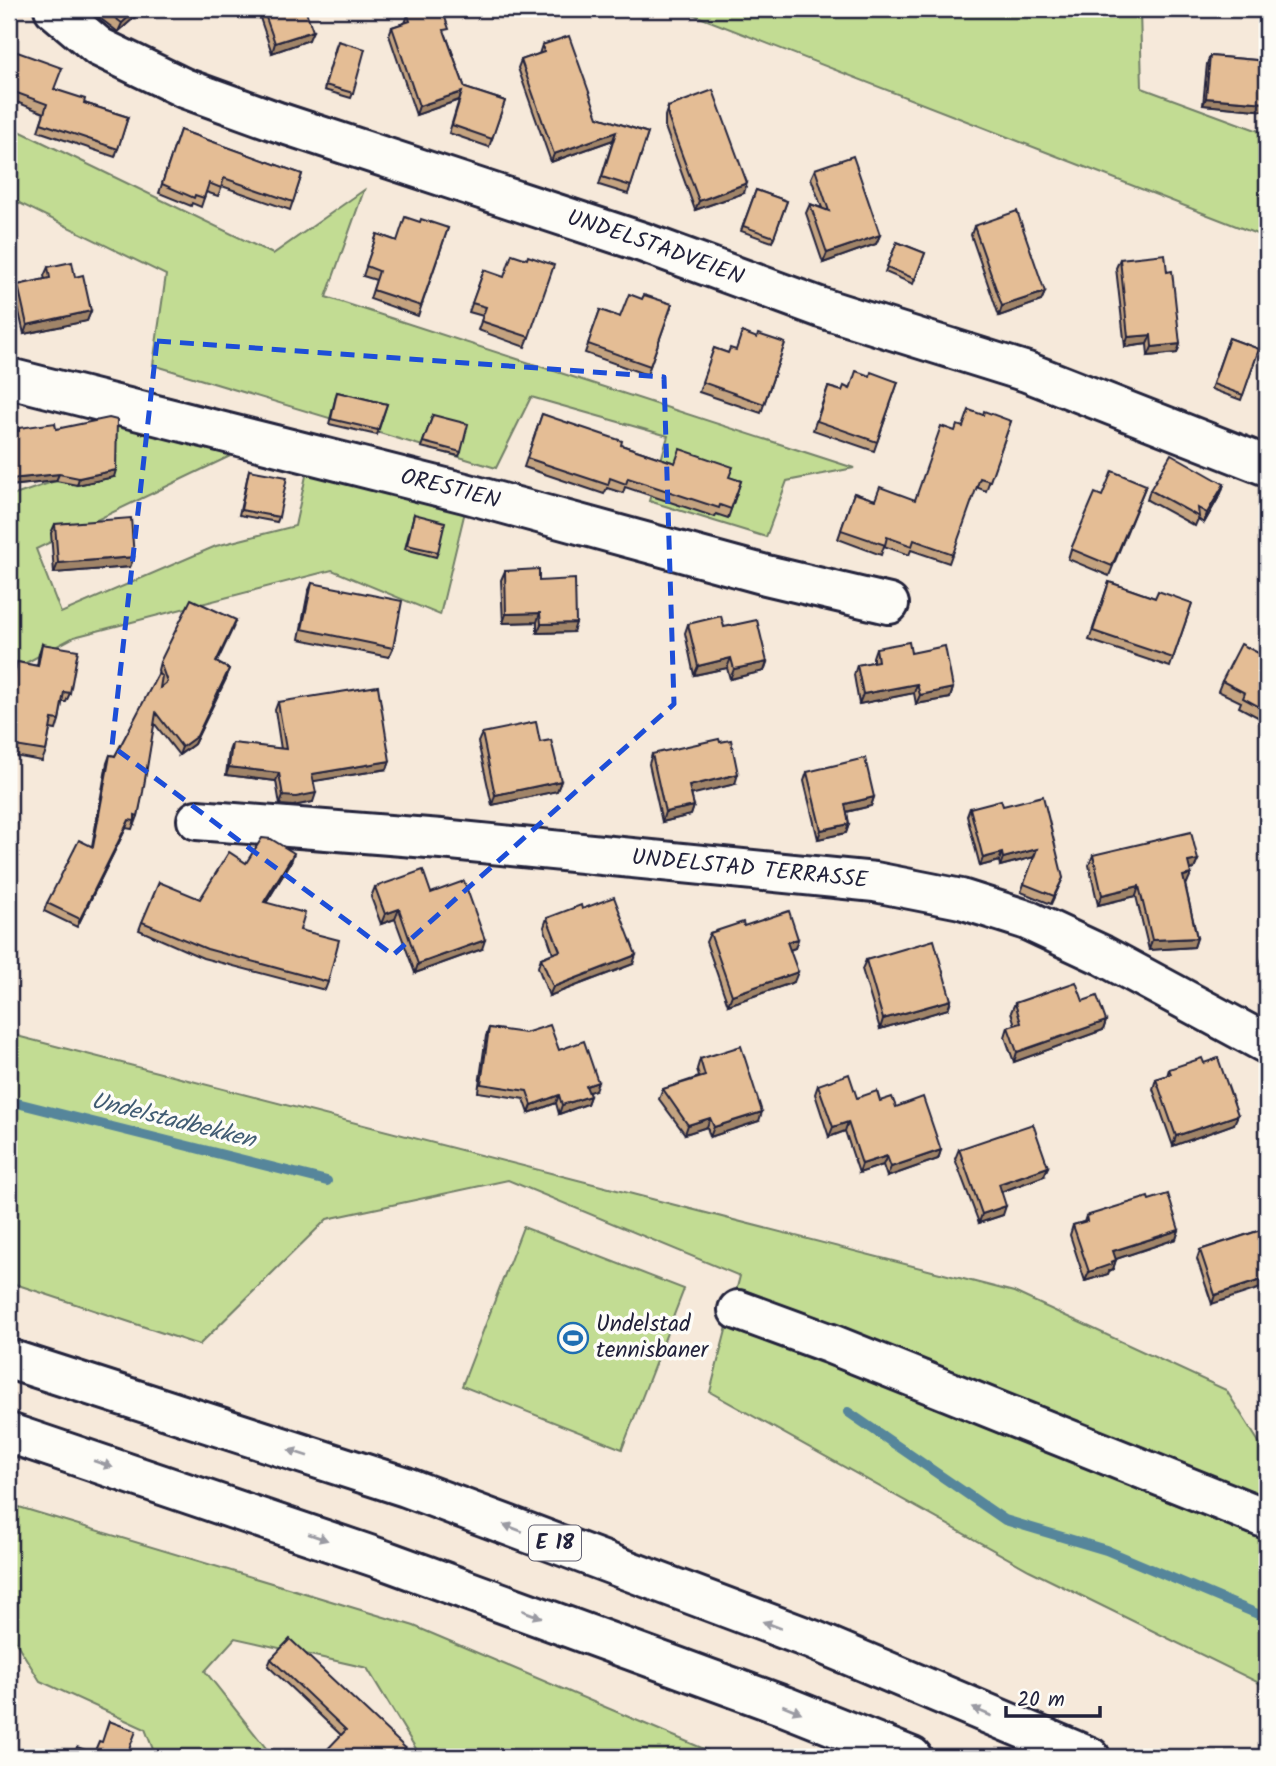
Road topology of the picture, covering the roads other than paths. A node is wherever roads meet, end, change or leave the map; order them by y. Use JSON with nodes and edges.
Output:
{"nodes":[{"id":1,"x":54,"y":9,"type":"edge"},
{"id":2,"x":9,"y":377,"type":"edge"},
{"id":3,"x":1267,"y":466,"type":"edge"},
{"id":4,"x":890,"y":604,"type":"dead end"},
{"id":5,"x":197,"y":820,"type":"dead end"},
{"id":6,"x":1267,"y":1044,"type":"edge"},
{"id":7,"x":738,"y":1310,"type":"dead end"},
{"id":8,"x":9,"y":1359,"type":"edge"},
{"id":9,"x":9,"y":1433,"type":"edge"},
{"id":10,"x":1267,"y":1519,"type":"edge"},
{"id":11,"x":912,"y":1757,"type":"edge"},
{"id":12,"x":1090,"y":1757,"type":"edge"}],
"edges":[{"from":1,"to":3,"type":"main road","name":"UNDELSTADVEIEN"},
{"from":2,"to":4,"type":"main road","name":"ORESTIEN"},
{"from":5,"to":6,"type":"main road","name":"UNDELSTAD TERRASSE"},
{"from":7,"to":10,"type":"main road"},
{"from":12,"to":8,"type":"main road","number":"E 18","one_way":true},
{"from":9,"to":11,"type":"main road","one_way":true}]}
